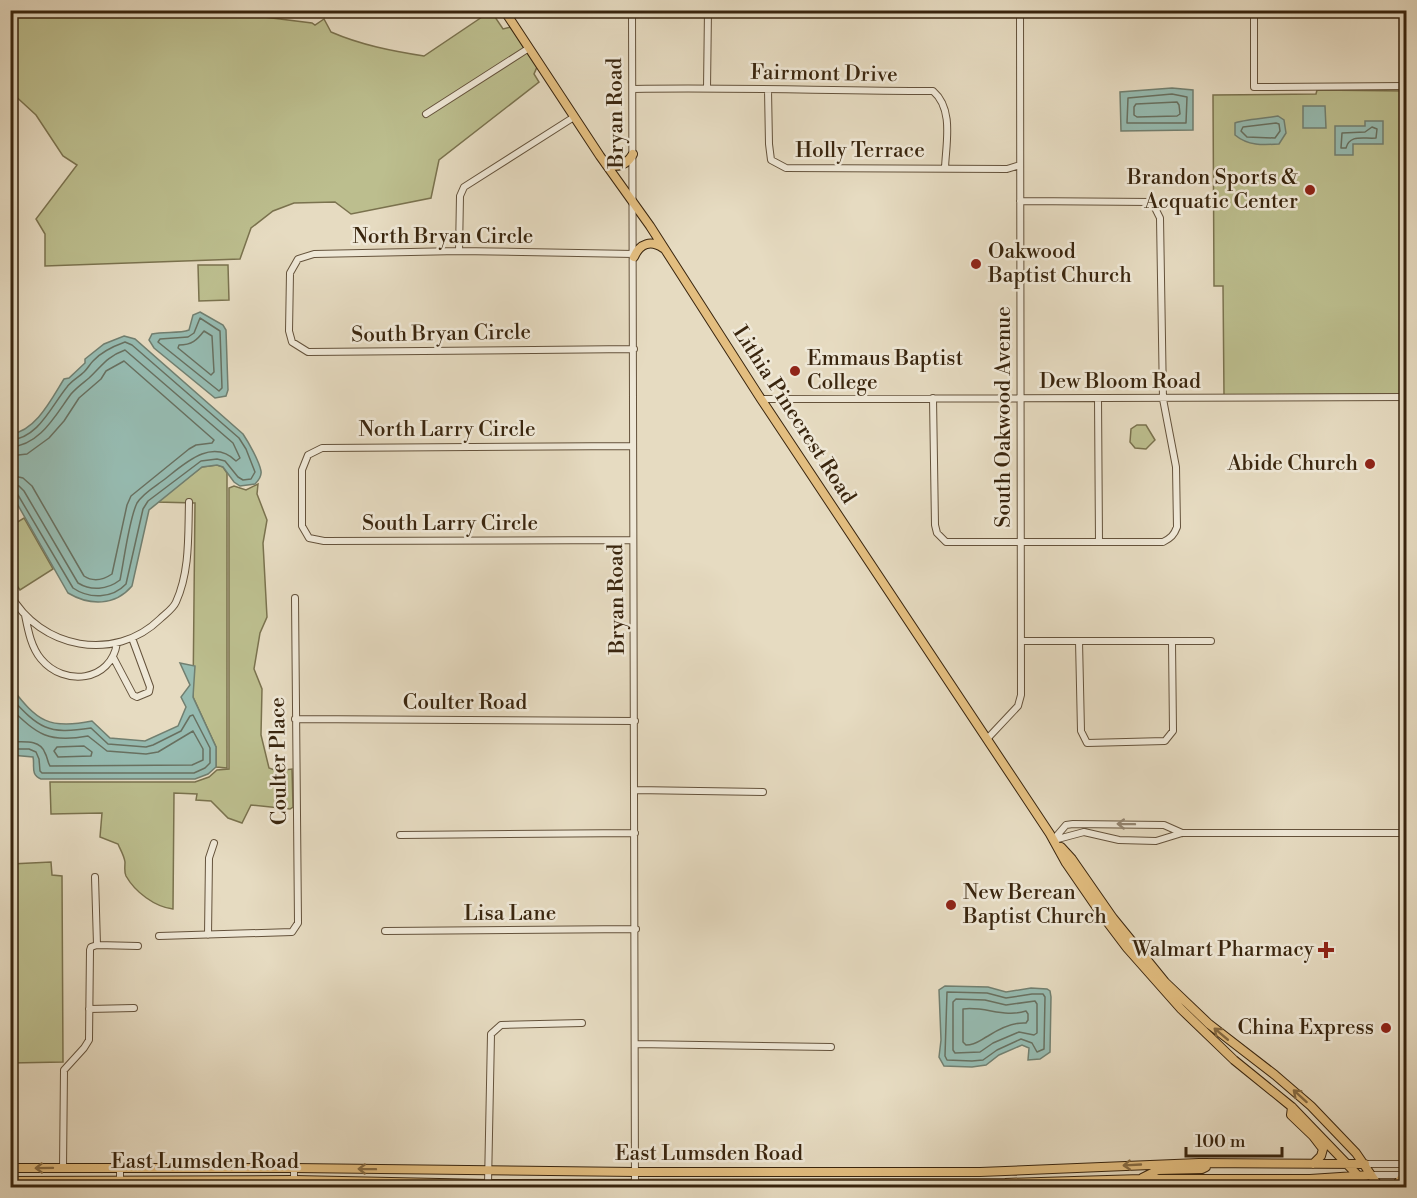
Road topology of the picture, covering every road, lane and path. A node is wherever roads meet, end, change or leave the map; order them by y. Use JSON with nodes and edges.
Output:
{"nodes":[{"id":1,"x":504,"y":10,"type":"edge"},
{"id":2,"x":632,"y":10,"type":"edge"},
{"id":3,"x":823,"y":10,"type":"edge"},
{"id":4,"x":1020,"y":10,"type":"edge"},
{"id":5,"x":1254,"y":10,"type":"edge"},
{"id":6,"x":708,"y":11,"type":"edge"},
{"id":7,"x":529,"y":48,"type":"junction"},
{"id":8,"x":1407,"y":86,"type":"edge"},
{"id":9,"x":707,"y":88,"type":"junction"},
{"id":10,"x":633,"y":89,"type":"junction"},
{"id":11,"x":768,"y":90,"type":"junction"},
{"id":12,"x":426,"y":114,"type":"dead end"},
{"id":13,"x":574,"y":117,"type":"junction"},
{"id":14,"x":633,"y":154,"type":"junction"},
{"id":15,"x":606,"y":164,"type":"junction"},
{"id":16,"x":1020,"y":165,"type":"junction"},
{"id":17,"x":945,"y":168,"type":"junction"},
{"id":18,"x":1020,"y":201,"type":"junction"},
{"id":19,"x":634,"y":203,"type":"junction"},
{"id":20,"x":459,"y":251,"type":"junction"},
{"id":21,"x":666,"y":251,"type":"junction"},
{"id":22,"x":634,"y":255,"type":"junction"},
{"id":23,"x":290,"y":302,"type":"joint"},
{"id":24,"x":634,"y":349,"type":"junction"},
{"id":25,"x":933,"y":398,"type":"junction"},
{"id":26,"x":1021,"y":398,"type":"junction"},
{"id":27,"x":1098,"y":398,"type":"junction"},
{"id":28,"x":1407,"y":398,"type":"edge"},
{"id":29,"x":761,"y":399,"type":"junction"},
{"id":30,"x":1163,"y":399,"type":"junction"},
{"id":31,"x":633,"y":446,"type":"junction"},
{"id":32,"x":302,"y":498,"type":"joint"},
{"id":33,"x":189,"y":502,"type":"dead end"},
{"id":34,"x":633,"y":540,"type":"junction"},
{"id":35,"x":1022,"y":542,"type":"junction"},
{"id":36,"x":1099,"y":542,"type":"junction"},
{"id":37,"x":10,"y":594,"type":"edge"},
{"id":38,"x":295,"y":598,"type":"dead end"},
{"id":39,"x":25,"y":614,"type":"junction"},
{"id":40,"x":132,"y":638,"type":"junction"},
{"id":41,"x":1022,"y":641,"type":"junction"},
{"id":42,"x":1079,"y":641,"type":"junction"},
{"id":43,"x":1211,"y":641,"type":"dead end"},
{"id":44,"x":1172,"y":642,"type":"junction"},
{"id":45,"x":117,"y":643,"type":"junction"},
{"id":46,"x":113,"y":657,"type":"junction"},
{"id":47,"x":295,"y":719,"type":"junction"},
{"id":48,"x":635,"y":721,"type":"junction"},
{"id":49,"x":987,"y":739,"type":"junction"},
{"id":50,"x":635,"y":790,"type":"junction"},
{"id":51,"x":764,"y":792,"type":"dead end"},
{"id":52,"x":635,"y":832,"type":"junction"},
{"id":53,"x":1182,"y":832,"type":"junction"},
{"id":54,"x":1407,"y":833,"type":"edge"},
{"id":55,"x":400,"y":835,"type":"dead end"},
{"id":56,"x":1054,"y":840,"type":"junction"},
{"id":57,"x":214,"y":843,"type":"dead end"},
{"id":58,"x":95,"y":877,"type":"dead end"},
{"id":59,"x":1099,"y":911,"type":"junction"},
{"id":60,"x":1113,"y":918,"type":"junction"},
{"id":61,"x":636,"y":930,"type":"junction"},
{"id":62,"x":385,"y":931,"type":"dead end"},
{"id":63,"x":208,"y":935,"type":"junction"},
{"id":64,"x":159,"y":936,"type":"dead end"},
{"id":65,"x":97,"y":945,"type":"junction"},
{"id":66,"x":138,"y":946,"type":"dead end"},
{"id":67,"x":134,"y":1008,"type":"dead end"},
{"id":68,"x":89,"y":1009,"type":"junction"},
{"id":69,"x":582,"y":1023,"type":"dead end"},
{"id":70,"x":636,"y":1044,"type":"junction"},
{"id":71,"x":831,"y":1047,"type":"dead end"},
{"id":72,"x":1292,"y":1107,"type":"junction"},
{"id":73,"x":1206,"y":1163,"type":"junction"},
{"id":74,"x":1312,"y":1164,"type":"junction"},
{"id":75,"x":1365,"y":1164,"type":"junction"},
{"id":76,"x":1407,"y":1164,"type":"edge"},
{"id":77,"x":1348,"y":1165,"type":"junction"},
{"id":78,"x":10,"y":1168,"type":"edge"},
{"id":79,"x":63,"y":1168,"type":"junction"},
{"id":80,"x":120,"y":1168,"type":"junction"},
{"id":81,"x":294,"y":1168,"type":"junction"},
{"id":82,"x":1052,"y":1170,"type":"junction"},
{"id":83,"x":488,"y":1172,"type":"junction"},
{"id":84,"x":635,"y":1172,"type":"junction"},
{"id":85,"x":914,"y":1172,"type":"junction"},
{"id":86,"x":1371,"y":1175,"type":"junction"},
{"id":87,"x":1405,"y":1175,"type":"edge"},
{"id":88,"x":1360,"y":1177,"type":"junction"},
{"id":89,"x":1340,"y":1178,"type":"junction"},
{"id":90,"x":1141,"y":1179,"type":"junction"},
{"id":91,"x":10,"y":1180,"type":"edge"},
{"id":92,"x":120,"y":1184,"type":"edge"},
{"id":93,"x":294,"y":1184,"type":"edge"},
{"id":94,"x":488,"y":1184,"type":"junction"},
{"id":95,"x":1052,"y":1184,"type":"edge"},
{"id":96,"x":914,"y":1185,"type":"edge"},
{"id":97,"x":635,"y":1186,"type":"edge"},
{"id":98,"x":1368,"y":1188,"type":"edge"},
{"id":99,"x":1380,"y":1188,"type":"edge"},
{"id":100,"x":1395,"y":1188,"type":"edge"}],
"edges":[{"from":1,"to":7,"type":"main road","name":"Lithia Pinecrest Road"},
{"from":2,"to":10,"type":"street","name":"Bryan Road"},
{"from":3,"to":6,"type":"street"},
{"from":4,"to":16,"type":"street","name":"South Oakwood Avenue"},
{"from":5,"to":8,"type":"street"},
{"from":6,"to":9,"type":"street"},
{"from":7,"to":12,"type":"street"},
{"from":7,"to":13,"type":"main road","name":"Lithia Pinecrest Road"},
{"from":9,"to":10,"type":"street","name":"Fairmont Drive"},
{"from":9,"to":11,"type":"street","name":"Fairmont Drive"},
{"from":10,"to":14,"type":"street","name":"Bryan Road"},
{"from":11,"to":17,"type":"street","name":"Holly Terrace"},
{"from":11,"to":17,"type":"street","name":"Fairmont Drive"},
{"from":13,"to":15,"type":"main road","name":"Lithia Pinecrest Road"},
{"from":13,"to":20,"type":"street"},
{"from":14,"to":15,"type":"main road"},
{"from":14,"to":19,"type":"street","name":"Bryan Road"},
{"from":15,"to":19,"type":"main road","name":"Lithia Pinecrest Road"},
{"from":16,"to":17,"type":"street","name":"Holly Terrace"},
{"from":16,"to":18,"type":"street","name":"South Oakwood Avenue"},
{"from":18,"to":26,"type":"street","name":"South Oakwood Avenue"},
{"from":18,"to":30,"type":"street"},
{"from":19,"to":21,"type":"main road","name":"Lithia Pinecrest Road"},
{"from":19,"to":22,"type":"street","name":"Bryan Road"},
{"from":20,"to":22,"type":"street","name":"North Bryan Circle"},
{"from":20,"to":23,"type":"street","name":"North Bryan Circle"},
{"from":21,"to":22,"type":"main road"},
{"from":21,"to":29,"type":"main road","name":"Lithia Pinecrest Road"},
{"from":22,"to":24,"type":"street","name":"Bryan Road"},
{"from":23,"to":24,"type":"street","name":"South Bryan Circle"},
{"from":24,"to":31,"type":"street","name":"Bryan Road"},
{"from":25,"to":26,"type":"street","name":"Dew Bloom Road"},
{"from":25,"to":29,"type":"street","name":"Dew Bloom Road"},
{"from":25,"to":35,"type":"street"},
{"from":26,"to":27,"type":"street","name":"Dew Bloom Road"},
{"from":26,"to":35,"type":"street","name":"South Oakwood Avenue"},
{"from":27,"to":30,"type":"street","name":"Dew Bloom Road"},
{"from":27,"to":36,"type":"street"},
{"from":28,"to":30,"type":"street","name":"Dew Bloom Road"},
{"from":29,"to":49,"type":"main road","name":"Lithia Pinecrest Road"},
{"from":30,"to":36,"type":"street"},
{"from":31,"to":32,"type":"street","name":"North Larry Circle"},
{"from":31,"to":34,"type":"street","name":"Bryan Road"},
{"from":32,"to":34,"type":"street","name":"South Larry Circle"},
{"from":33,"to":40,"type":"street"},
{"from":34,"to":48,"type":"street","name":"Bryan Road"},
{"from":35,"to":36,"type":"street"},
{"from":35,"to":41,"type":"street","name":"South Oakwood Avenue"},
{"from":37,"to":39,"type":"street"},
{"from":38,"to":47,"type":"street","name":"Coulter Place"},
{"from":39,"to":45,"type":"street"},
{"from":39,"to":46,"type":"street"},
{"from":40,"to":45,"type":"street"},
{"from":40,"to":46,"type":"street"},
{"from":41,"to":42,"type":"street"},
{"from":41,"to":49,"type":"street","name":"South Oakwood Avenue"},
{"from":42,"to":44,"type":"street"},
{"from":42,"to":44,"type":"street"},
{"from":43,"to":44,"type":"street"},
{"from":45,"to":46,"type":"street"},
{"from":47,"to":48,"type":"street","name":"Coulter Road"},
{"from":47,"to":63,"type":"street","name":"Coulter Place"},
{"from":48,"to":50,"type":"street","name":"Bryan Road"},
{"from":49,"to":56,"type":"main road","name":"Lithia Pinecrest Road"},
{"from":50,"to":51,"type":"street"},
{"from":50,"to":52,"type":"street","name":"Bryan Road"},
{"from":52,"to":55,"type":"street"},
{"from":52,"to":61,"type":"street","name":"Bryan Road"},
{"from":53,"to":54,"type":"street"},
{"from":53,"to":56,"type":"street"},
{"from":53,"to":56,"type":"street","one_way":true},
{"from":56,"to":59,"type":"main road","name":"Lithia Pinecrest Road"},
{"from":56,"to":60,"type":"main road","name":"Lithia Pinecrest Road"},
{"from":57,"to":63,"type":"street"},
{"from":58,"to":65,"type":"street"},
{"from":59,"to":60,"type":"main road"},
{"from":59,"to":72,"type":"main road","name":"Lithia Pinecrest Road"},
{"from":75,"to":60,"type":"main road","name":"Lithia Pinecrest Road","one_way":true},
{"from":61,"to":62,"type":"street","name":"Lisa Lane"},
{"from":61,"to":70,"type":"street","name":"Bryan Road"},
{"from":63,"to":64,"type":"street"},
{"from":65,"to":66,"type":"street"},
{"from":65,"to":68,"type":"street"},
{"from":67,"to":68,"type":"street"},
{"from":68,"to":79,"type":"street"},
{"from":69,"to":83,"type":"street"},
{"from":70,"to":71,"type":"street"},
{"from":70,"to":84,"type":"street","name":"Bryan Road"},
{"from":72,"to":74,"type":"main road"},
{"from":72,"to":77,"type":"main road","name":"Lithia Pinecrest Road"},
{"from":73,"to":74,"type":"main road","name":"East Lumsden Road"},
{"from":73,"to":82,"type":"main road","name":"East Lumsden Road","one_way":true},
{"from":73,"to":90,"type":"main road"},
{"from":74,"to":77,"type":"main road","name":"East Lumsden Road"},
{"from":75,"to":76,"type":"street","name":"East Lumsden Road"},
{"from":75,"to":77,"type":"main road","name":"East Lumsden Road"},
{"from":75,"to":86,"type":"main road","name":"Lithia Pinecrest Road"},
{"from":77,"to":88,"type":"main road","name":"Lithia Pinecrest Road"},
{"from":79,"to":78,"type":"main road","name":"East Lumsden Road","one_way":true},
{"from":79,"to":80,"type":"main road","name":"East Lumsden Road"},
{"from":80,"to":81,"type":"main road","name":"East Lumsden Road"},
{"from":80,"to":92,"type":"street"},
{"from":83,"to":81,"type":"main road","name":"East Lumsden Road","one_way":true},
{"from":81,"to":93,"type":"street"},
{"from":82,"to":85,"type":"main road","name":"East Lumsden Road"},
{"from":82,"to":95,"type":"street"},
{"from":83,"to":84,"type":"main road","name":"East Lumsden Road"},
{"from":83,"to":94,"type":"street"},
{"from":84,"to":85,"type":"main road","name":"East Lumsden Road"},
{"from":84,"to":97,"type":"street","name":"Bryan Road"},
{"from":85,"to":96,"type":"street"},
{"from":86,"to":87,"type":"street","name":"East Lumsden Road"},
{"from":86,"to":88,"type":"main road","name":"East Lumsden Road"},
{"from":86,"to":99,"type":"main road","name":"Lithia Pinecrest Road"},
{"from":87,"to":100,"type":"main road"},
{"from":88,"to":89,"type":"main road","name":"East Lumsden Road"},
{"from":88,"to":98,"type":"main road","name":"Lithia Pinecrest Road"},
{"from":89,"to":90,"type":"main road","name":"East Lumsden Road"},
{"from":89,"to":98,"type":"main road"},
{"from":90,"to":95,"type":"main road","name":"East Lumsden Road"},
{"from":91,"to":92,"type":"main road","name":"East Lumsden Road"},
{"from":92,"to":93,"type":"main road","name":"East Lumsden Road"},
{"from":93,"to":94,"type":"main road","name":"East Lumsden Road"},
{"from":94,"to":97,"type":"main road","name":"East Lumsden Road"},
{"from":95,"to":96,"type":"main road","name":"East Lumsden Road"},
{"from":96,"to":97,"type":"main road","name":"East Lumsden Road"}]}
